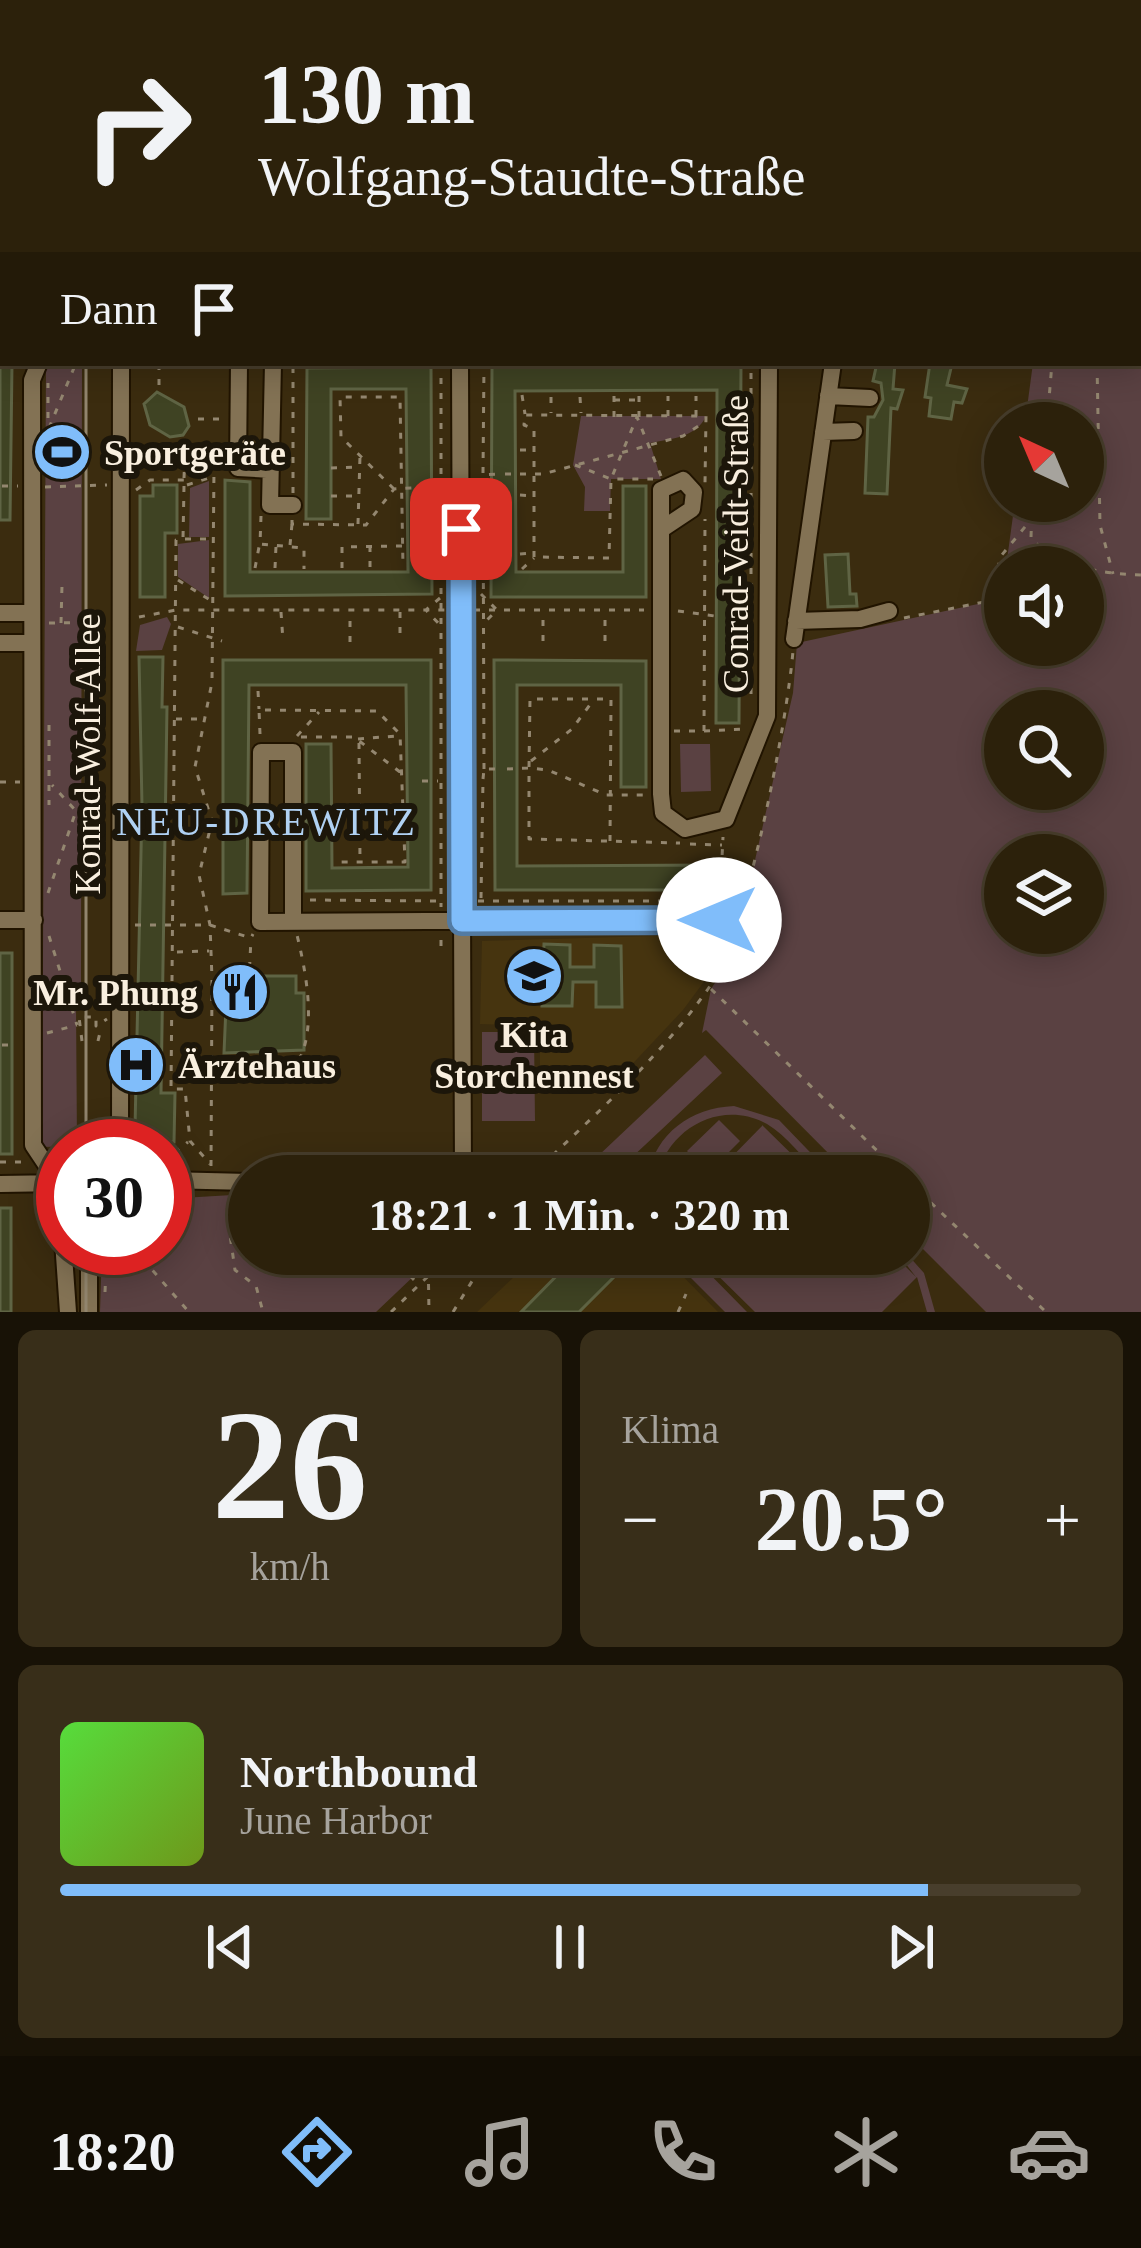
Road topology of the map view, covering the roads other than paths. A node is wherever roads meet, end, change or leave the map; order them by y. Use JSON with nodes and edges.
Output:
{"nodes":[{"id":1,"x":39,"y":366,"type":"edge"},
{"id":2,"x":121,"y":366,"type":"edge"},
{"id":3,"x":238,"y":366,"type":"edge"},
{"id":4,"x":273,"y":366,"type":"edge"},
{"id":5,"x":460,"y":366,"type":"edge"},
{"id":6,"x":770,"y":366,"type":"edge"},
{"id":7,"x":833,"y":366,"type":"edge"},
{"id":8,"x":828,"y":396,"type":"junction"},
{"id":9,"x":870,"y":398,"type":"dead end"},
{"id":10,"x":854,"y":431,"type":"dead end"},
{"id":11,"x":823,"y":432,"type":"junction"},
{"id":12,"x":271,"y":470,"type":"junction"},
{"id":13,"x":292,"y":515,"type":"road end"},
{"id":14,"x":662,"y":529,"type":"junction"},
{"id":15,"x":0,"y":613,"type":"edge"},
{"id":16,"x":32,"y":613,"type":"junction"},
{"id":17,"x":894,"y":615,"type":"road end"},
{"id":18,"x":32,"y":643,"type":"junction"},
{"id":19,"x":0,"y":644,"type":"edge"},
{"id":20,"x":719,"y":910,"type":"road end"},
{"id":21,"x":0,"y":920,"type":"edge"},
{"id":22,"x":462,"y":921,"type":"junction"},
{"id":23,"x":293,"y":922,"type":"junction"},
{"id":24,"x":34,"y":928,"type":"junction"},
{"id":25,"x":127,"y":1119,"type":"edge"},
{"id":26,"x":36,"y":1149,"type":"edge"},
{"id":27,"x":464,"y":1155,"type":"edge"},
{"id":28,"x":192,"y":1176,"type":"edge"},
{"id":29,"x":228,"y":1177,"type":"edge"},
{"id":30,"x":0,"y":1184,"type":"edge"},
{"id":31,"x":36,"y":1184,"type":"edge"},
{"id":32,"x":66,"y":1275,"type":"edge"},
{"id":33,"x":89,"y":1275,"type":"edge"},
{"id":34,"x":68,"y":1312,"type":"edge"},
{"id":35,"x":89,"y":1312,"type":"edge"}],
"edges":[{"from":1,"to":16,"type":"street","name":"Konrad-Wolf-Allee"},
{"from":2,"to":25,"type":"street","name":"Konrad-Wolf-Allee"},
{"from":3,"to":12,"type":"street"},
{"from":4,"to":12,"type":"street"},
{"from":5,"to":22,"type":"street"},
{"from":6,"to":14,"type":"street","name":"Conrad-Veidt-Straße"},
{"from":7,"to":8,"type":"street"},
{"from":8,"to":9,"type":"street"},
{"from":8,"to":11,"type":"street"},
{"from":10,"to":11,"type":"street"},
{"from":11,"to":17,"type":"street"},
{"from":12,"to":13,"type":"street"},
{"from":14,"to":14,"type":"street"},
{"from":15,"to":16,"type":"street"},
{"from":16,"to":18,"type":"street","name":"Konrad-Wolf-Allee"},
{"from":18,"to":19,"type":"street"},
{"from":18,"to":24,"type":"street","name":"Konrad-Wolf-Allee"},
{"from":20,"to":22,"type":"street"},
{"from":21,"to":24,"type":"street"},
{"from":22,"to":23,"type":"street"},
{"from":22,"to":27,"type":"street"},
{"from":23,"to":23,"type":"street"},
{"from":24,"to":26,"type":"street","name":"Konrad-Wolf-Allee"},
{"from":28,"to":29,"type":"street"},
{"from":30,"to":31,"type":"street"},
{"from":32,"to":34,"type":"street","name":"Konrad-Wolf-Allee"},
{"from":33,"to":35,"type":"street"}]}
